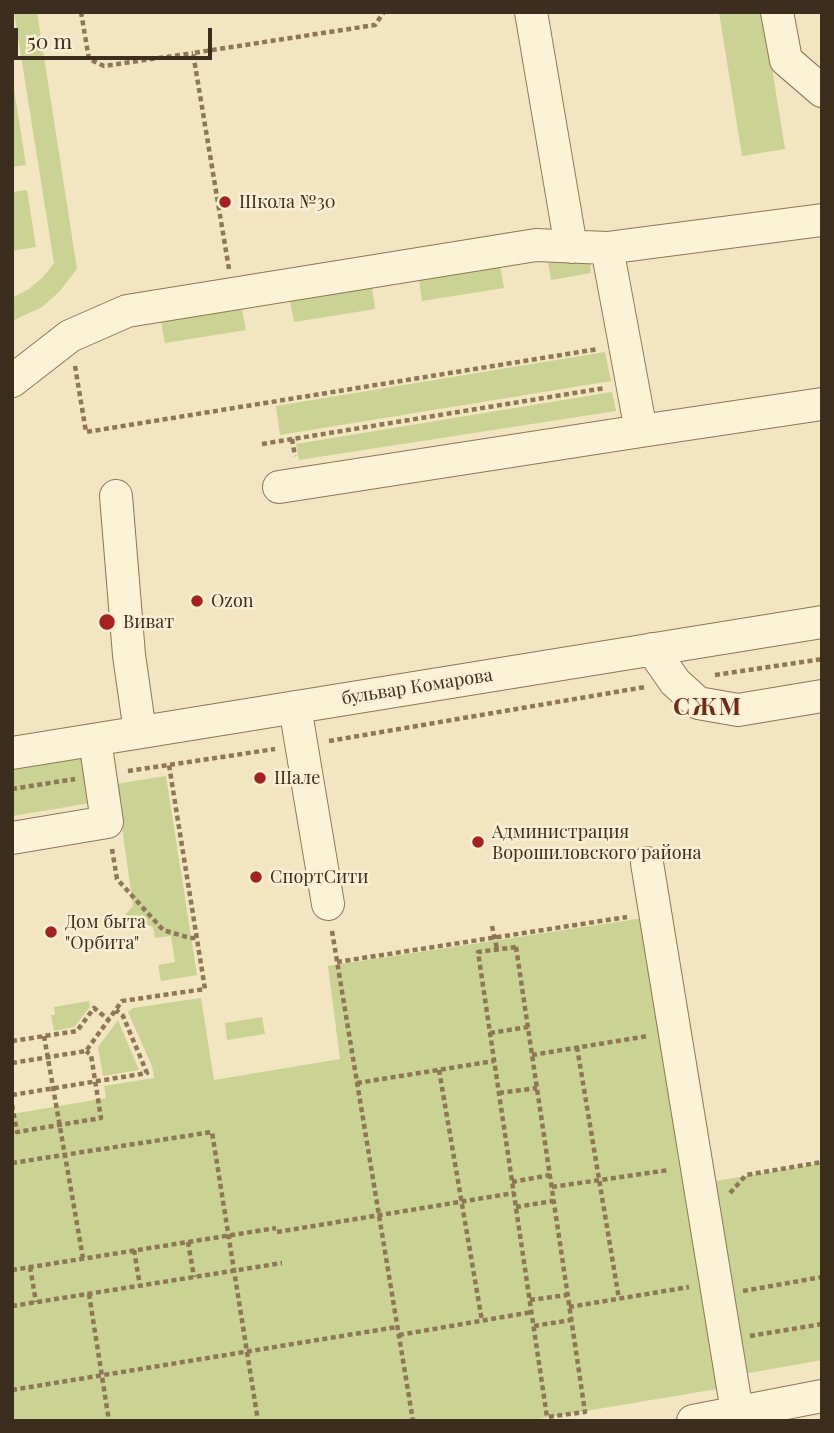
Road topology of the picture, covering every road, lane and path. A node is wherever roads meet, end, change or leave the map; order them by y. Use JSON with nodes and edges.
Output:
{"nodes":[{"id":1,"x":81,"y":12,"type":"edge"},
{"id":2,"x":384,"y":12,"type":"edge"},
{"id":3,"x":531,"y":12,"type":"edge"},
{"id":4,"x":777,"y":12,"type":"edge"},
{"id":5,"x":193,"y":53,"type":"junction"},
{"id":6,"x":822,"y":91,"type":"edge"},
{"id":7,"x":822,"y":220,"type":"edge"},
{"id":8,"x":571,"y":247,"type":"junction"},
{"id":9,"x":607,"y":248,"type":"junction"},
{"id":10,"x":233,"y":293,"type":"junction"},
{"id":11,"x":70,"y":336,"type":"junction"},
{"id":12,"x":599,"y":349,"type":"dead end"},
{"id":13,"x":12,"y":382,"type":"edge"},
{"id":14,"x":606,"y":388,"type":"dead end"},
{"id":15,"x":822,"y":404,"type":"edge"},
{"id":16,"x":641,"y":431,"type":"junction"},
{"id":17,"x":262,"y":444,"type":"dead end"},
{"id":18,"x":279,"y":487,"type":"dead end"},
{"id":19,"x":116,"y":496,"type":"dead end"},
{"id":20,"x":822,"y":622,"type":"edge"},
{"id":21,"x":652,"y":649,"type":"junction"},
{"id":22,"x":822,"y":659,"type":"edge"},
{"id":23,"x":675,"y":682,"type":"junction"},
{"id":24,"x":822,"y":696,"type":"edge"},
{"id":25,"x":295,"y":707,"type":"junction"},
{"id":26,"x":140,"y":732,"type":"junction"},
{"id":27,"x":95,"y":740,"type":"junction"},
{"id":28,"x":301,"y":745,"type":"junction"},
{"id":29,"x":12,"y":753,"type":"edge"},
{"id":30,"x":169,"y":765,"type":"junction"},
{"id":31,"x":100,"y":775,"type":"junction"},
{"id":32,"x":12,"y":789,"type":"edge"},
{"id":33,"x":107,"y":822,"type":"junction"},
{"id":34,"x":12,"y":838,"type":"edge"},
{"id":35,"x":647,"y":863,"type":"dead end"},
{"id":36,"x":328,"y":904,"type":"joint"},
{"id":37,"x":655,"y":912,"type":"junction"},
{"id":38,"x":492,"y":926,"type":"dead end"},
{"id":39,"x":196,"y":937,"type":"junction"},
{"id":40,"x":494,"y":937,"type":"junction"},
{"id":41,"x":497,"y":949,"type":"junction"},
{"id":42,"x":337,"y":962,"type":"junction"},
{"id":43,"x":116,"y":1010,"type":"junction"},
{"id":44,"x":109,"y":1020,"type":"junction"},
{"id":45,"x":528,"y":1027,"type":"junction"},
{"id":46,"x":674,"y":1032,"type":"junction"},
{"id":47,"x":491,"y":1033,"type":"junction"},
{"id":48,"x":44,"y":1036,"type":"junction"},
{"id":49,"x":12,"y":1041,"type":"edge"},
{"id":50,"x":577,"y":1048,"type":"junction"},
{"id":51,"x":86,"y":1051,"type":"junction"},
{"id":52,"x":532,"y":1055,"type":"junction"},
{"id":53,"x":48,"y":1058,"type":"junction"},
{"id":54,"x":494,"y":1061,"type":"junction"},
{"id":55,"x":12,"y":1063,"type":"edge"},
{"id":56,"x":439,"y":1070,"type":"junction"},
{"id":57,"x":95,"y":1081,"type":"junction"},
{"id":58,"x":357,"y":1083,"type":"junction"},
{"id":59,"x":53,"y":1088,"type":"junction"},
{"id":60,"x":537,"y":1088,"type":"junction"},
{"id":61,"x":499,"y":1093,"type":"junction"},
{"id":62,"x":12,"y":1094,"type":"edge"},
{"id":63,"x":12,"y":1105,"type":"edge"},
{"id":64,"x":60,"y":1125,"type":"junction"},
{"id":65,"x":65,"y":1155,"type":"junction"},
{"id":66,"x":822,"y":1162,"type":"edge"},
{"id":67,"x":12,"y":1163,"type":"edge"},
{"id":68,"x":697,"y":1166,"type":"junction"},
{"id":69,"x":550,"y":1175,"type":"junction"},
{"id":70,"x":599,"y":1180,"type":"junction"},
{"id":71,"x":512,"y":1182,"type":"junction"},
{"id":72,"x":552,"y":1187,"type":"junction"},
{"id":73,"x":514,"y":1193,"type":"junction"},
{"id":74,"x":554,"y":1201,"type":"junction"},
{"id":75,"x":461,"y":1202,"type":"junction"},
{"id":76,"x":516,"y":1207,"type":"junction"},
{"id":77,"x":379,"y":1214,"type":"junction"},
{"id":78,"x":705,"y":1217,"type":"junction"},
{"id":79,"x":228,"y":1235,"type":"junction"},
{"id":80,"x":188,"y":1241,"type":"junction"},
{"id":81,"x":134,"y":1250,"type":"junction"},
{"id":82,"x":83,"y":1258,"type":"junction"},
{"id":83,"x":282,"y":1264,"type":"dead end"},
{"id":84,"x":30,"y":1267,"type":"junction"},
{"id":85,"x":12,"y":1270,"type":"edge"},
{"id":86,"x":234,"y":1271,"type":"junction"},
{"id":87,"x":822,"y":1277,"type":"edge"},
{"id":88,"x":194,"y":1278,"type":"junction"},
{"id":89,"x":140,"y":1286,"type":"junction"},
{"id":90,"x":717,"y":1289,"type":"junction"},
{"id":91,"x":89,"y":1294,"type":"junction"},
{"id":92,"x":567,"y":1295,"type":"junction"},
{"id":93,"x":619,"y":1299,"type":"junction"},
{"id":94,"x":530,"y":1300,"type":"junction"},
{"id":95,"x":36,"y":1302,"type":"junction"},
{"id":96,"x":12,"y":1306,"type":"edge"},
{"id":97,"x":569,"y":1307,"type":"junction"},
{"id":98,"x":532,"y":1312,"type":"junction"},
{"id":99,"x":571,"y":1320,"type":"junction"},
{"id":100,"x":482,"y":1321,"type":"junction"},
{"id":101,"x":822,"y":1324,"type":"edge"},
{"id":102,"x":534,"y":1326,"type":"junction"},
{"id":103,"x":397,"y":1327,"type":"junction"},
{"id":104,"x":399,"y":1335,"type":"junction"},
{"id":105,"x":725,"y":1340,"type":"junction"},
{"id":106,"x":247,"y":1352,"type":"junction"},
{"id":107,"x":102,"y":1376,"type":"junction"},
{"id":108,"x":12,"y":1390,"type":"edge"},
{"id":109,"x":822,"y":1396,"type":"edge"},
{"id":110,"x":737,"y":1412,"type":"junction"},
{"id":111,"x":566,"y":1414,"type":"junction"},
{"id":112,"x":109,"y":1421,"type":"edge"},
{"id":113,"x":258,"y":1421,"type":"edge"},
{"id":114,"x":413,"y":1421,"type":"edge"},
{"id":115,"x":567,"y":1421,"type":"edge"},
{"id":116,"x":693,"y":1421,"type":"edge"}],
"edges":[{"from":1,"to":5,"type":"path"},
{"from":2,"to":5,"type":"path"},
{"from":3,"to":8,"type":"street"},
{"from":4,"to":6,"type":"street"},
{"from":5,"to":10,"type":"path"},
{"from":7,"to":9,"type":"street"},
{"from":8,"to":9,"type":"street"},
{"from":8,"to":10,"type":"street"},
{"from":9,"to":16,"type":"street"},
{"from":10,"to":11,"type":"street"},
{"from":11,"to":12,"type":"path"},
{"from":11,"to":13,"type":"street"},
{"from":14,"to":17,"type":"path"},
{"from":15,"to":16,"type":"street"},
{"from":16,"to":18,"type":"street"},
{"from":19,"to":26,"type":"street"},
{"from":20,"to":21,"type":"street","name":"бульвар Комарова"},
{"from":21,"to":23,"type":"street"},
{"from":21,"to":25,"type":"street","name":"бульвар Комарова"},
{"from":22,"to":23,"type":"path"},
{"from":23,"to":24,"type":"street"},
{"from":23,"to":28,"type":"path"},
{"from":25,"to":26,"type":"street","name":"бульвар Комарова"},
{"from":25,"to":28,"type":"street"},
{"from":26,"to":27,"type":"street","name":"бульвар Комарова"},
{"from":27,"to":29,"type":"street","name":"бульвар Комарова"},
{"from":27,"to":31,"type":"street"},
{"from":28,"to":30,"type":"path"},
{"from":28,"to":36,"type":"street"},
{"from":30,"to":31,"type":"path"},
{"from":30,"to":39,"type":"path"},
{"from":31,"to":32,"type":"path"},
{"from":31,"to":33,"type":"street"},
{"from":33,"to":34,"type":"street"},
{"from":33,"to":39,"type":"path"},
{"from":35,"to":37,"type":"street"},
{"from":36,"to":42,"type":"path"},
{"from":37,"to":40,"type":"path"},
{"from":37,"to":46,"type":"street"},
{"from":38,"to":40,"type":"path"},
{"from":39,"to":43,"type":"path"},
{"from":40,"to":41,"type":"path"},
{"from":40,"to":42,"type":"path"},
{"from":41,"to":45,"type":"path"},
{"from":41,"to":47,"type":"path"},
{"from":42,"to":58,"type":"path"},
{"from":43,"to":44,"type":"path"},
{"from":43,"to":57,"type":"path"},
{"from":44,"to":48,"type":"path"},
{"from":44,"to":51,"type":"path"},
{"from":45,"to":47,"type":"path"},
{"from":45,"to":52,"type":"path"},
{"from":46,"to":50,"type":"path"},
{"from":46,"to":68,"type":"street"},
{"from":47,"to":54,"type":"path"},
{"from":48,"to":49,"type":"path"},
{"from":48,"to":53,"type":"path"},
{"from":50,"to":52,"type":"path"},
{"from":50,"to":70,"type":"path"},
{"from":51,"to":53,"type":"path"},
{"from":51,"to":57,"type":"path"},
{"from":52,"to":60,"type":"path"},
{"from":53,"to":55,"type":"path"},
{"from":53,"to":59,"type":"path"},
{"from":54,"to":56,"type":"path"},
{"from":54,"to":61,"type":"path"},
{"from":56,"to":58,"type":"path"},
{"from":56,"to":75,"type":"path"},
{"from":57,"to":59,"type":"path"},
{"from":57,"to":64,"type":"path"},
{"from":58,"to":77,"type":"path"},
{"from":59,"to":62,"type":"path"},
{"from":59,"to":64,"type":"path"},
{"from":60,"to":61,"type":"path"},
{"from":60,"to":69,"type":"path"},
{"from":61,"to":71,"type":"path"},
{"from":63,"to":64,"type":"path"},
{"from":64,"to":65,"type":"path"},
{"from":65,"to":67,"type":"path"},
{"from":65,"to":79,"type":"path"},
{"from":65,"to":82,"type":"path"},
{"from":66,"to":78,"type":"path"},
{"from":68,"to":70,"type":"path"},
{"from":68,"to":78,"type":"street"},
{"from":69,"to":71,"type":"path"},
{"from":69,"to":72,"type":"path"},
{"from":70,"to":72,"type":"path"},
{"from":70,"to":93,"type":"path"},
{"from":71,"to":73,"type":"path"},
{"from":72,"to":74,"type":"path"},
{"from":73,"to":75,"type":"path"},
{"from":73,"to":76,"type":"path"},
{"from":74,"to":76,"type":"path"},
{"from":74,"to":92,"type":"path"},
{"from":75,"to":77,"type":"path"},
{"from":75,"to":100,"type":"path"},
{"from":76,"to":94,"type":"path"},
{"from":77,"to":79,"type":"path"},
{"from":77,"to":103,"type":"path"},
{"from":78,"to":90,"type":"street"},
{"from":79,"to":80,"type":"path"},
{"from":79,"to":86,"type":"path"},
{"from":80,"to":81,"type":"path"},
{"from":80,"to":88,"type":"path"},
{"from":81,"to":82,"type":"path"},
{"from":81,"to":89,"type":"path"},
{"from":82,"to":84,"type":"path"},
{"from":83,"to":86,"type":"path"},
{"from":84,"to":85,"type":"path"},
{"from":84,"to":95,"type":"path"},
{"from":86,"to":88,"type":"path"},
{"from":86,"to":106,"type":"path"},
{"from":87,"to":90,"type":"path"},
{"from":88,"to":89,"type":"path"},
{"from":89,"to":91,"type":"path"},
{"from":90,"to":93,"type":"path"},
{"from":90,"to":105,"type":"street"},
{"from":91,"to":95,"type":"path"},
{"from":91,"to":107,"type":"path"},
{"from":92,"to":94,"type":"path"},
{"from":92,"to":97,"type":"path"},
{"from":93,"to":97,"type":"path"},
{"from":94,"to":98,"type":"path"},
{"from":95,"to":96,"type":"path"},
{"from":97,"to":99,"type":"path"},
{"from":98,"to":100,"type":"path"},
{"from":98,"to":102,"type":"path"},
{"from":99,"to":102,"type":"path"},
{"from":99,"to":111,"type":"path"},
{"from":100,"to":104,"type":"path"},
{"from":101,"to":105,"type":"path"},
{"from":102,"to":111,"type":"path"},
{"from":103,"to":104,"type":"path"},
{"from":103,"to":106,"type":"path"},
{"from":104,"to":114,"type":"path"},
{"from":105,"to":110,"type":"street"},
{"from":106,"to":107,"type":"path"},
{"from":106,"to":113,"type":"path"},
{"from":107,"to":108,"type":"path"},
{"from":107,"to":112,"type":"path"},
{"from":109,"to":110,"type":"street"},
{"from":110,"to":116,"type":"street"},
{"from":111,"to":115,"type":"path"}]}
